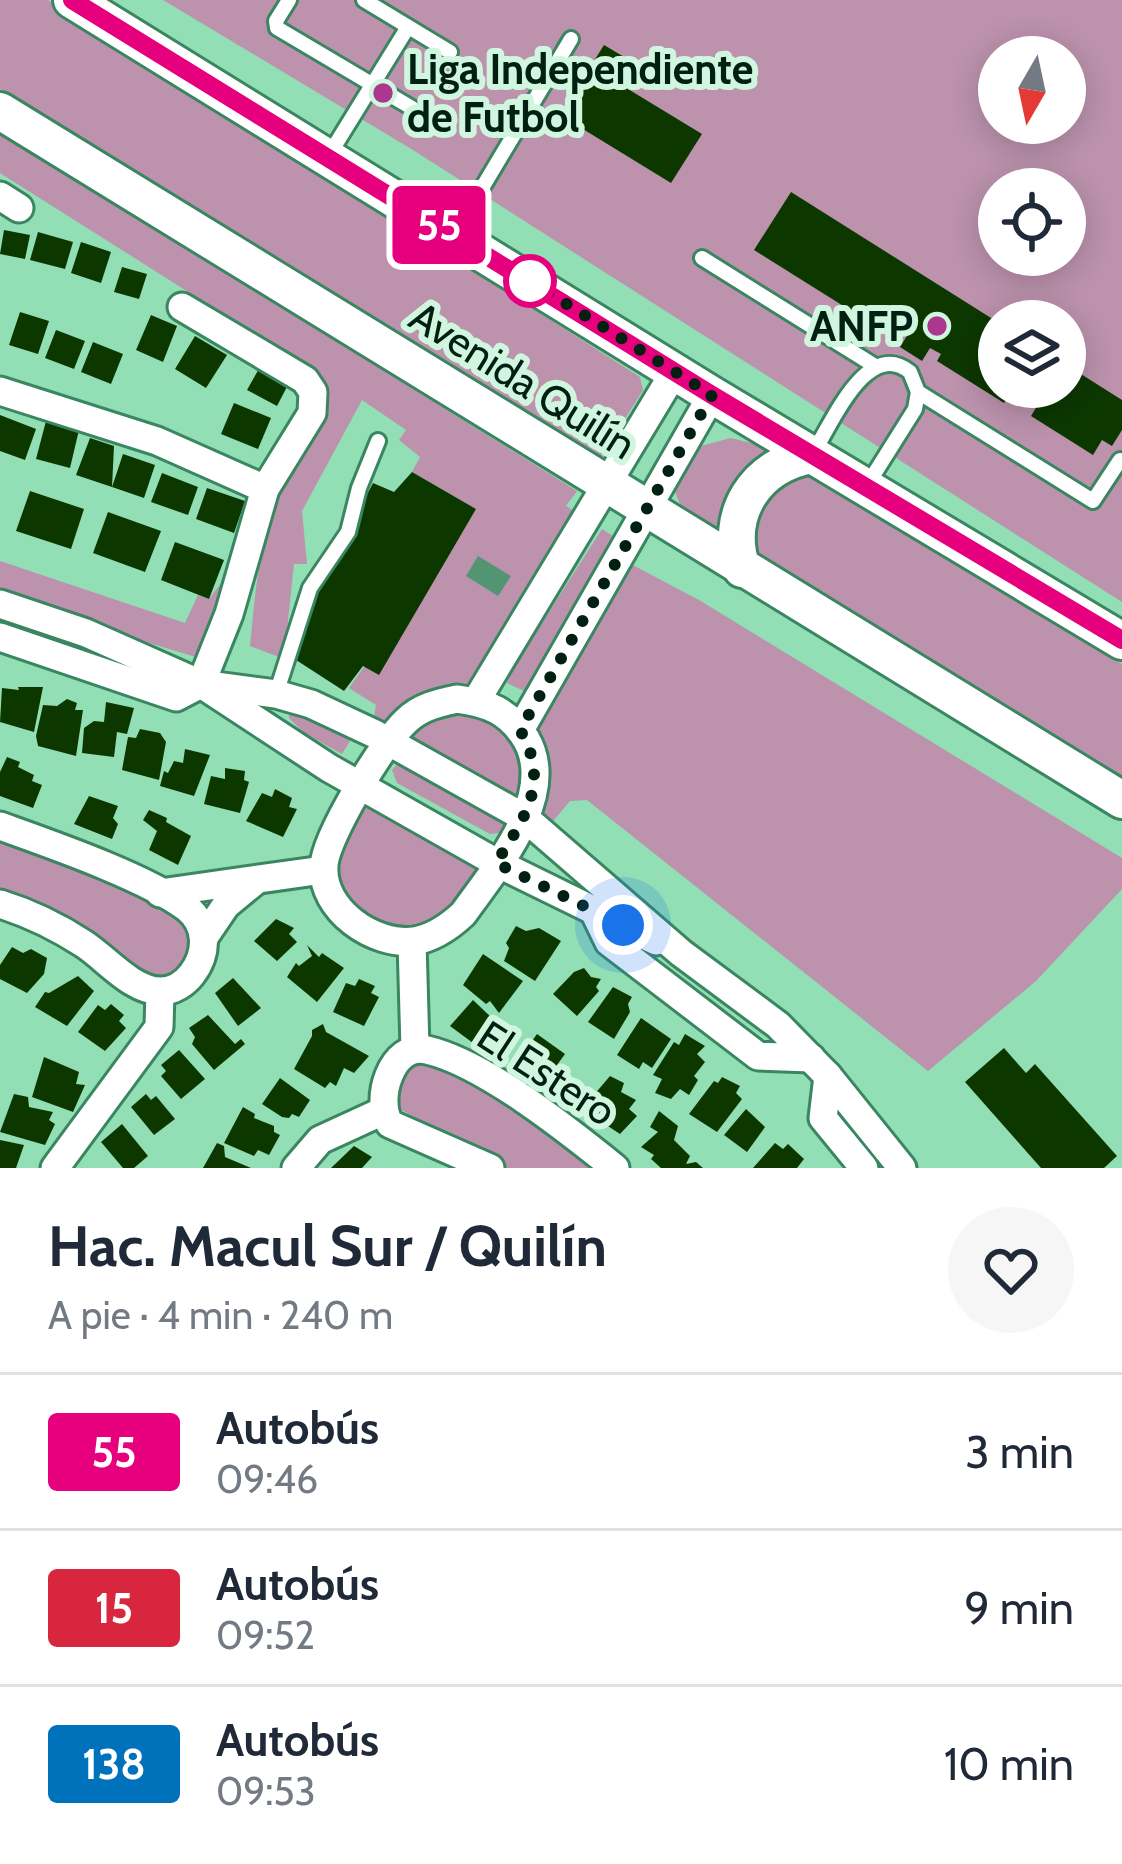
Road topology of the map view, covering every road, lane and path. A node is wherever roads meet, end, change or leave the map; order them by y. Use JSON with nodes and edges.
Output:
{"nodes":[{"id":1,"x":72,"y":0,"type":"edge"},
{"id":2,"x":289,"y":0,"type":"edge"},
{"id":3,"x":364,"y":0,"type":"edge"},
{"id":4,"x":408,"y":27,"type":"junction"},
{"id":5,"x":572,"y":39,"type":"dead end"},
{"id":6,"x":450,"y":52,"type":"dead end"},
{"id":7,"x":373,"y":85,"type":"junction"},
{"id":8,"x":412,"y":108,"type":"dead end"},
{"id":9,"x":0,"y":111,"type":"edge"},
{"id":10,"x":328,"y":156,"type":"junction"},
{"id":11,"x":454,"y":235,"type":"junction"},
{"id":12,"x":702,"y":258,"type":"dead end"},
{"id":13,"x":182,"y":307,"type":"dead end"},
{"id":14,"x":875,"y":366,"type":"junction"},
{"id":15,"x":675,"y":371,"type":"junction"},
{"id":16,"x":0,"y":391,"type":"edge"},
{"id":17,"x":918,"y":392,"type":"junction"},
{"id":18,"x":712,"y":395,"type":"junction"},
{"id":19,"x":378,"y":441,"type":"dead end"},
{"id":20,"x":812,"y":455,"type":"junction"},
{"id":21,"x":1120,"y":460,"type":"edge"},
{"id":22,"x":605,"y":484,"type":"junction"},
{"id":23,"x":866,"y":487,"type":"junction"},
{"id":24,"x":265,"y":489,"type":"junction"},
{"id":25,"x":644,"y":508,"type":"junction"},
{"id":26,"x":742,"y":569,"type":"junction"},
{"id":27,"x":0,"y":604,"type":"edge"},
{"id":28,"x":1119,"y":634,"type":"edge"},
{"id":29,"x":0,"y":637,"type":"edge"},
{"id":30,"x":201,"y":684,"type":"junction"},
{"id":31,"x":276,"y":694,"type":"junction"},
{"id":32,"x":476,"y":701,"type":"junction"},
{"id":33,"x":520,"y":730,"type":"junction"},
{"id":34,"x":390,"y":742,"type":"junction"},
{"id":35,"x":362,"y":787,"type":"junction"},
{"id":36,"x":1122,"y":800,"type":"edge"},
{"id":37,"x":525,"y":818,"type":"junction"},
{"id":38,"x":0,"y":826,"type":"edge"},
{"id":39,"x":496,"y":863,"type":"junction"},
{"id":40,"x":323,"y":870,"type":"junction"},
{"id":41,"x":258,"y":880,"type":"junction"},
{"id":42,"x":160,"y":893,"type":"junction"},
{"id":43,"x":594,"y":911,"type":"junction"},
{"id":44,"x":4,"y":913,"type":"edge"},
{"id":45,"x":205,"y":936,"type":"junction"},
{"id":46,"x":412,"y":942,"type":"junction"},
{"id":47,"x":681,"y":953,"type":"junction"},
{"id":48,"x":160,"y":992,"type":"junction"},
{"id":49,"x":415,"y":1049,"type":"junction"},
{"id":50,"x":820,"y":1067,"type":"junction"},
{"id":51,"x":381,"y":1112,"type":"junction"},
{"id":52,"x":56,"y":1168,"type":"edge"},
{"id":53,"x":296,"y":1168,"type":"edge"},
{"id":54,"x":490,"y":1168,"type":"edge"},
{"id":55,"x":615,"y":1168,"type":"edge"},
{"id":56,"x":864,"y":1168,"type":"edge"},
{"id":57,"x":902,"y":1168,"type":"edge"}],
"edges":[{"from":1,"to":10,"type":"main road","name":"Avenida Quilín"},
{"from":2,"to":7,"type":"lane"},
{"from":3,"to":4,"type":"lane"},
{"from":4,"to":6,"type":"lane"},
{"from":4,"to":7,"type":"lane"},
{"from":5,"to":11,"type":"lane"},
{"from":7,"to":8,"type":"lane"},
{"from":7,"to":10,"type":"lane"},
{"from":9,"to":22,"type":"main road","name":"Avenida Quilín"},
{"from":10,"to":11,"type":"main road","name":"Avenida Quilín"},
{"from":11,"to":15,"type":"main road","name":"Avenida Quilín"},
{"from":12,"to":14,"type":"lane"},
{"from":13,"to":24,"type":"street"},
{"from":14,"to":17,"type":"lane"},
{"from":14,"to":20,"type":"lane"},
{"from":15,"to":18,"type":"main road","name":"Avenida Quilín"},
{"from":15,"to":22,"type":"street"},
{"from":16,"to":24,"type":"street"},
{"from":17,"to":21,"type":"lane"},
{"from":17,"to":23,"type":"lane"},
{"from":18,"to":20,"type":"main road","name":"Avenida Quilín"},
{"from":18,"to":25,"type":"street"},
{"from":19,"to":31,"type":"lane"},
{"from":20,"to":23,"type":"main road","name":"Avenida Quilín"},
{"from":20,"to":26,"type":"main road"},
{"from":22,"to":25,"type":"main road","name":"Avenida Quilín"},
{"from":22,"to":32,"type":"street"},
{"from":23,"to":28,"type":"main road","name":"Avenida Quilín"},
{"from":24,"to":30,"type":"street"},
{"from":25,"to":26,"type":"main road","name":"Avenida Quilín"},
{"from":25,"to":33,"type":"street"},
{"from":26,"to":36,"type":"main road","name":"Avenida Quilín"},
{"from":27,"to":30,"type":"street"},
{"from":29,"to":30,"type":"street"},
{"from":30,"to":31,"type":"street"},
{"from":30,"to":35,"type":"street"},
{"from":31,"to":34,"type":"street"},
{"from":32,"to":33,"type":"street"},
{"from":32,"to":34,"type":"street"},
{"from":33,"to":37,"type":"street"},
{"from":34,"to":35,"type":"street"},
{"from":34,"to":37,"type":"street"},
{"from":35,"to":39,"type":"street"},
{"from":35,"to":40,"type":"street"},
{"from":37,"to":39,"type":"street"},
{"from":37,"to":47,"type":"street"},
{"from":38,"to":42,"type":"street"},
{"from":39,"to":43,"type":"street"},
{"from":39,"to":46,"type":"street"},
{"from":40,"to":41,"type":"street"},
{"from":40,"to":46,"type":"street"},
{"from":41,"to":42,"type":"street"},
{"from":41,"to":45,"type":"street"},
{"from":42,"to":45,"type":"street"},
{"from":43,"to":47,"type":"street"},
{"from":43,"to":50,"type":"street"},
{"from":44,"to":48,"type":"street"},
{"from":45,"to":48,"type":"street"},
{"from":46,"to":49,"type":"street"},
{"from":47,"to":50,"type":"street"},
{"from":48,"to":52,"type":"street"},
{"from":49,"to":51,"type":"street","name":"El Estero"},
{"from":49,"to":55,"type":"street","name":"El Estero"},
{"from":50,"to":56,"type":"street"},
{"from":50,"to":57,"type":"street"},
{"from":51,"to":53,"type":"street"},
{"from":51,"to":54,"type":"street"}]}
